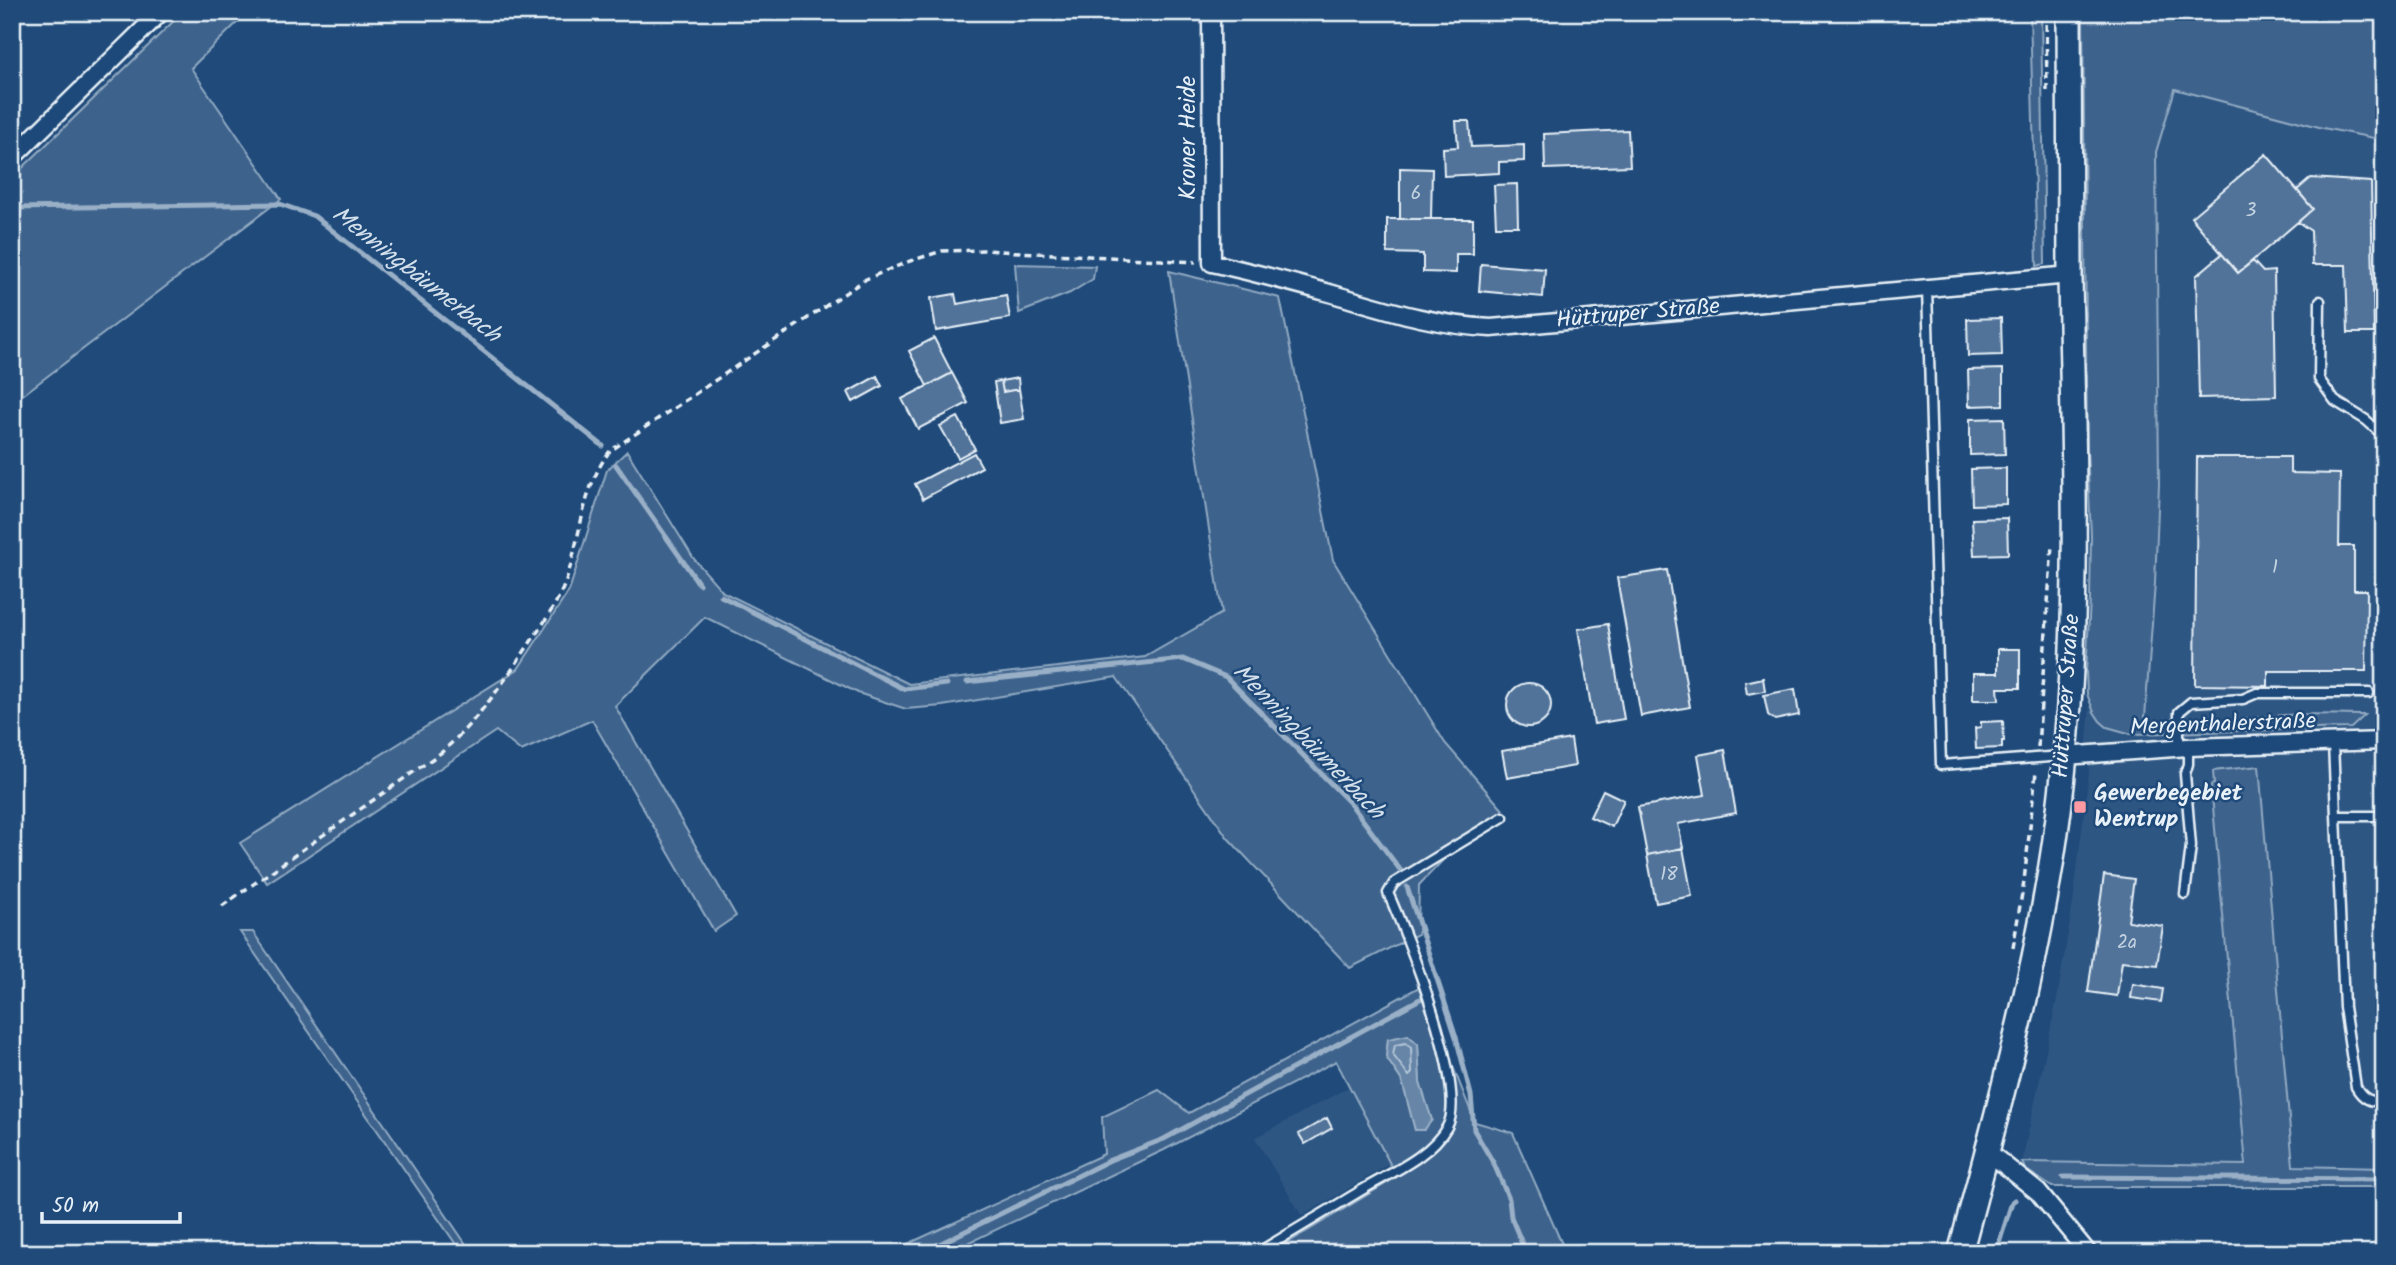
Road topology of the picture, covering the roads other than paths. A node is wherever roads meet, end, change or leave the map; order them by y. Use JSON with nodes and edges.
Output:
{"nodes":[{"id":1,"x":161,"y":12,"type":"edge"},
{"id":2,"x":1212,"y":12,"type":"edge"},
{"id":3,"x":2069,"y":12,"type":"edge"},
{"id":4,"x":12,"y":158,"type":"edge"},
{"id":5,"x":1212,"y":263,"type":"joint"},
{"id":6,"x":2070,"y":275,"type":"junction"},
{"id":7,"x":1927,"y":288,"type":"junction"},
{"id":8,"x":2320,"y":301,"type":"dead end"},
{"id":9,"x":2384,"y":436,"type":"edge"},
{"id":10,"x":2369,"y":693,"type":"dead end"},
{"id":11,"x":2384,"y":741,"type":"edge"},
{"id":12,"x":2333,"y":743,"type":"junction"},
{"id":13,"x":2183,"y":747,"type":"junction"},
{"id":14,"x":2065,"y":756,"type":"junction"},
{"id":15,"x":2336,"y":816,"type":"junction"},
{"id":16,"x":2384,"y":816,"type":"edge"},
{"id":17,"x":1503,"y":817,"type":"dead end"},
{"id":18,"x":2185,"y":894,"type":"dead end"},
{"id":19,"x":2384,"y":1102,"type":"edge"},
{"id":20,"x":1987,"y":1151,"type":"junction"},
{"id":21,"x":1257,"y":1253,"type":"edge"},
{"id":22,"x":1960,"y":1253,"type":"edge"},
{"id":23,"x":2088,"y":1253,"type":"edge"}],
"edges":[{"from":1,"to":4,"type":"street"},
{"from":2,"to":5,"type":"street","name":"Kroner Heide"},
{"from":3,"to":6,"type":"main road","name":"Hüttruper Straße"},
{"from":5,"to":7,"type":"street","name":"Hüttruper Straße"},
{"from":6,"to":7,"type":"street","name":"Hüttruper Straße"},
{"from":6,"to":14,"type":"main road","name":"Hüttruper Straße"},
{"from":7,"to":14,"type":"lane"},
{"from":8,"to":9,"type":"lane"},
{"from":10,"to":13,"type":"lane"},
{"from":11,"to":12,"type":"street","name":"Mergenthalerstraße"},
{"from":12,"to":13,"type":"street","name":"Mergenthalerstraße"},
{"from":12,"to":15,"type":"lane"},
{"from":13,"to":14,"type":"street","name":"Mergenthalerstraße"},
{"from":13,"to":18,"type":"lane"},
{"from":14,"to":20,"type":"main road","name":"Hüttruper Straße"},
{"from":15,"to":16,"type":"lane"},
{"from":15,"to":19,"type":"lane"},
{"from":17,"to":21,"type":"lane"},
{"from":20,"to":22,"type":"main road","name":"Hüttruper Straße"},
{"from":20,"to":23,"type":"street"}]}
